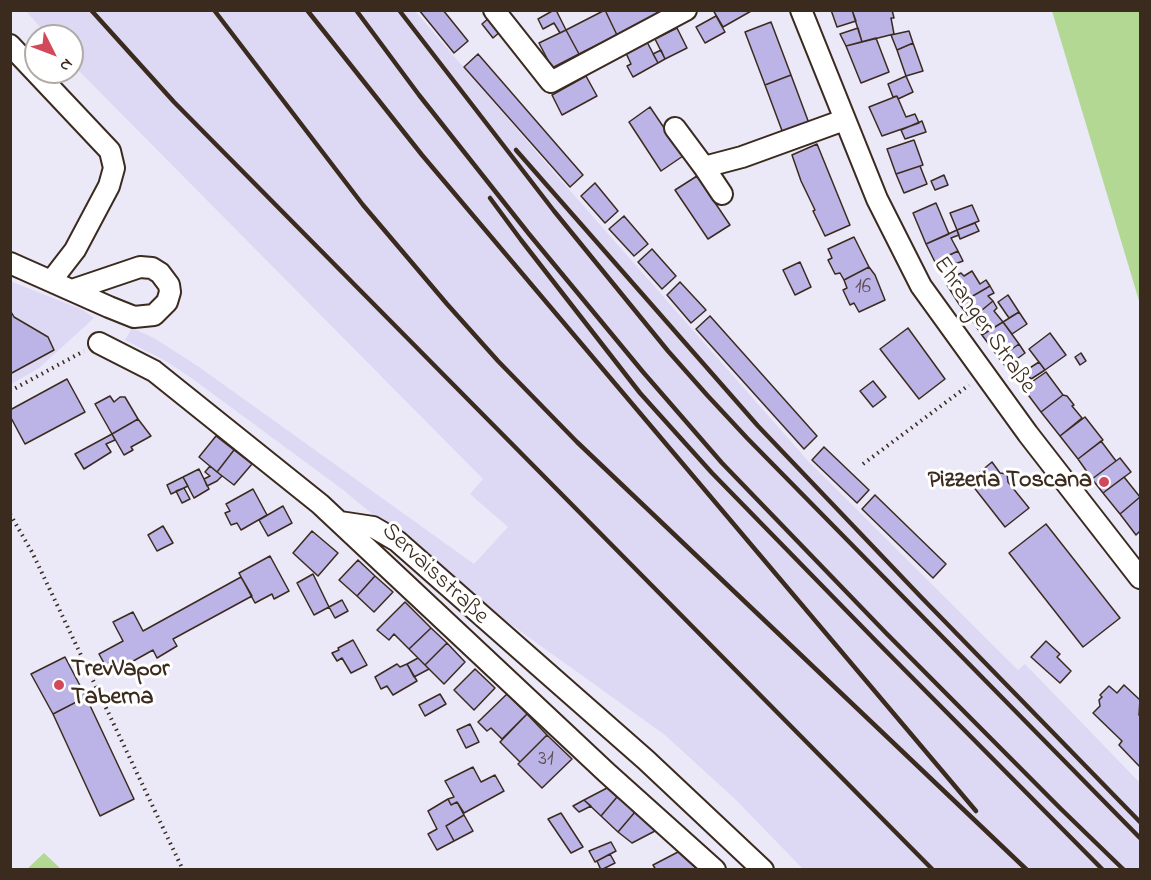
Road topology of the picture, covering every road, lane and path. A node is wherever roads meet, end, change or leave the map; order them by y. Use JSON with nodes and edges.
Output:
{"nodes":[{"id":1,"x":495,"y":10,"type":"edge"},
{"id":2,"x":686,"y":10,"type":"edge"},
{"id":3,"x":801,"y":10,"type":"edge"},
{"id":4,"x":10,"y":45,"type":"edge"},
{"id":5,"x":844,"y":120,"type":"junction"},
{"id":6,"x":675,"y":128,"type":"dead end"},
{"id":7,"x":704,"y":166,"type":"junction"},
{"id":8,"x":722,"y":194,"type":"dead end"},
{"id":9,"x":10,"y":263,"type":"edge"},
{"id":10,"x":51,"y":281,"type":"junction"},
{"id":11,"x":72,"y":290,"type":"dead end"},
{"id":12,"x":99,"y":343,"type":"joint"},
{"id":13,"x":984,"y":374,"type":"junction"},
{"id":14,"x":10,"y":391,"type":"edge"},
{"id":15,"x":863,"y":464,"type":"dead end"},
{"id":16,"x":10,"y":514,"type":"edge"},
{"id":17,"x":340,"y":522,"type":"junction"},
{"id":18,"x":1140,"y":578,"type":"edge"},
{"id":19,"x":183,"y":870,"type":"edge"},
{"id":20,"x":715,"y":870,"type":"edge"},
{"id":21,"x":763,"y":870,"type":"edge"}],
"edges":[{"from":1,"to":2,"type":"street"},
{"from":3,"to":5,"type":"street","name":"Ehranger Straße"},
{"from":4,"to":10,"type":"street"},
{"from":5,"to":7,"type":"street"},
{"from":5,"to":13,"type":"street","name":"Ehranger Straße"},
{"from":6,"to":7,"type":"street"},
{"from":7,"to":8,"type":"street"},
{"from":9,"to":10,"type":"street"},
{"from":10,"to":11,"type":"street"},
{"from":12,"to":14,"type":"path"},
{"from":12,"to":17,"type":"street","name":"Servaisstraße"},
{"from":13,"to":15,"type":"path"},
{"from":13,"to":18,"type":"street","name":"Ehranger Straße"},
{"from":16,"to":19,"type":"path"},
{"from":17,"to":20,"type":"street","name":"Servaisstraße"},
{"from":17,"to":21,"type":"street"}]}
